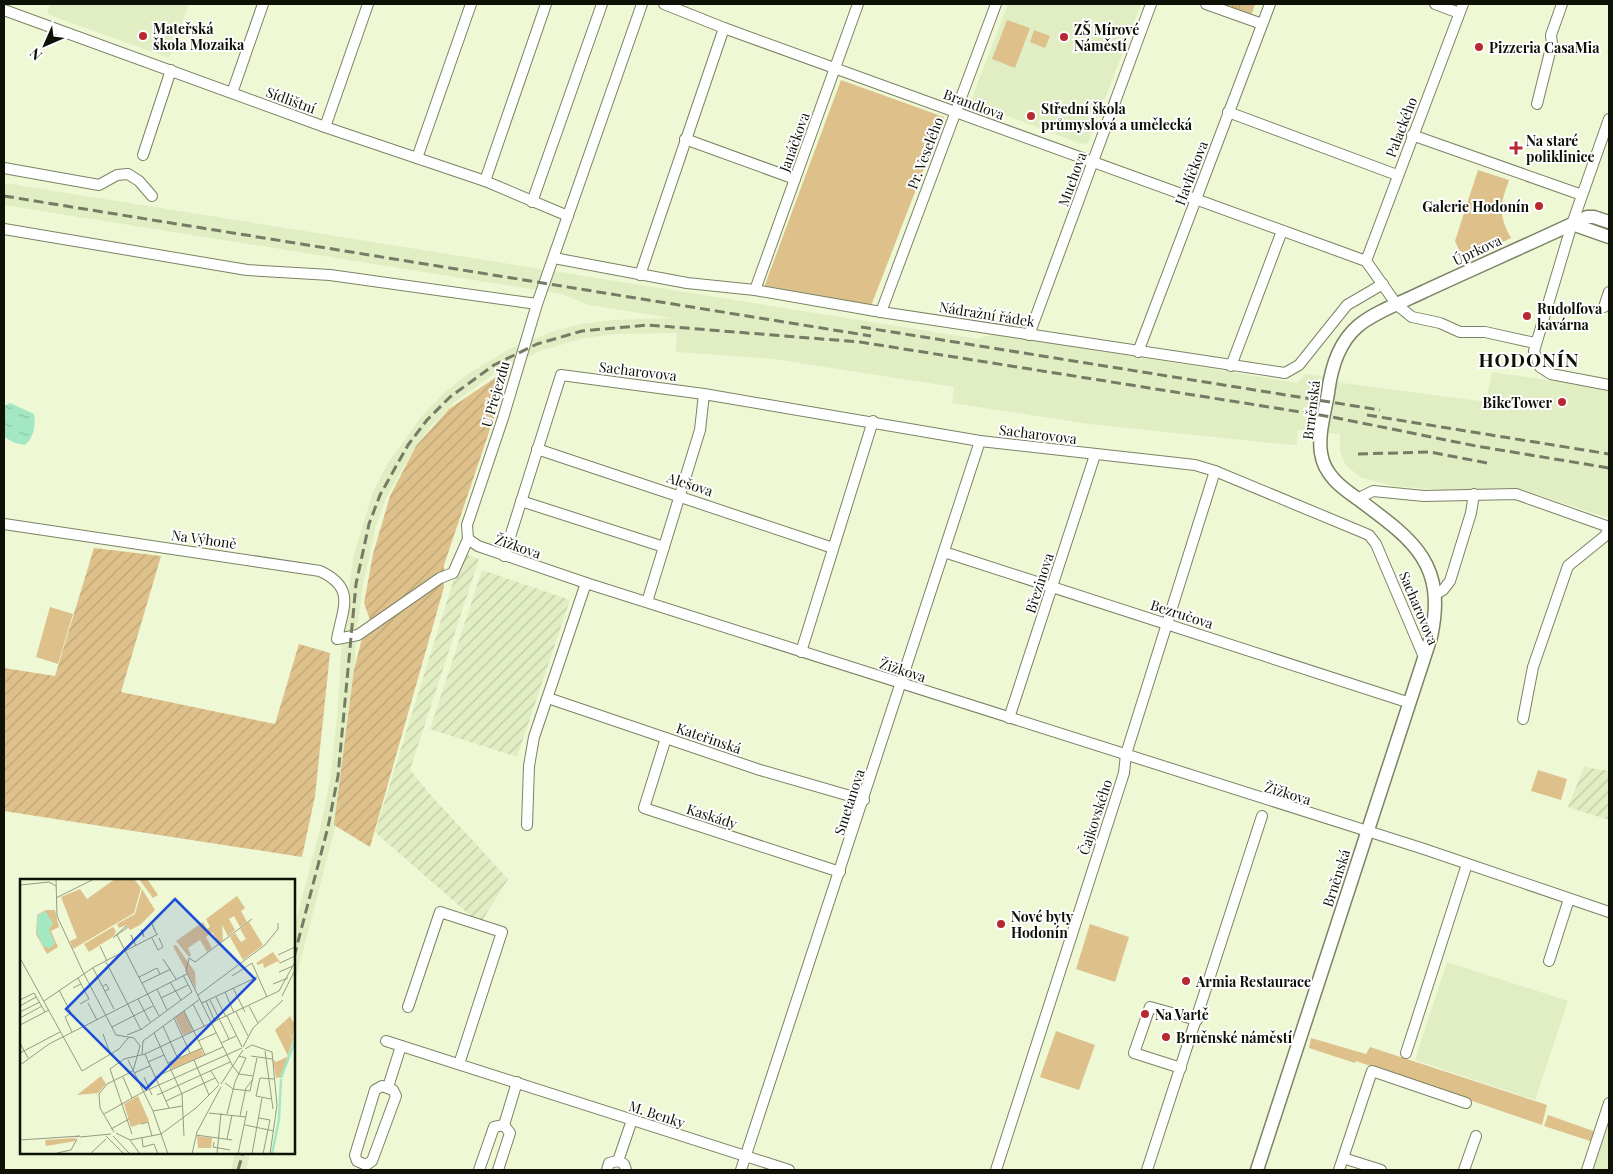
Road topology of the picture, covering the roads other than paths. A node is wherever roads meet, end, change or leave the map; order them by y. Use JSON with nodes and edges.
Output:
{"nodes":[{"id":1,"x":263,"y":4,"type":"edge"},
{"id":2,"x":368,"y":4,"type":"edge"},
{"id":3,"x":471,"y":4,"type":"edge"},
{"id":4,"x":546,"y":4,"type":"edge"},
{"id":5,"x":602,"y":4,"type":"edge"},
{"id":6,"x":642,"y":4,"type":"edge"},
{"id":7,"x":664,"y":4,"type":"edge"},
{"id":8,"x":858,"y":4,"type":"edge"},
{"id":9,"x":996,"y":4,"type":"edge"},
{"id":10,"x":1151,"y":4,"type":"edge"},
{"id":11,"x":1206,"y":4,"type":"edge"},
{"id":12,"x":1270,"y":4,"type":"edge"},
{"id":13,"x":1435,"y":4,"type":"edge"},
{"id":14,"x":1562,"y":4,"type":"edge"},
{"id":15,"x":1461,"y":8,"type":"edge"},
{"id":16,"x":4,"y":10,"type":"edge"},
{"id":17,"x":1262,"y":24,"type":"junction"},
{"id":18,"x":724,"y":28,"type":"junction"},
{"id":19,"x":836,"y":68,"type":"junction"},
{"id":20,"x":171,"y":70,"type":"junction"},
{"id":21,"x":232,"y":93,"type":"junction"},
{"id":22,"x":1537,"y":104,"type":"dead end"},
{"id":23,"x":955,"y":112,"type":"junction"},
{"id":24,"x":1228,"y":112,"type":"junction"},
{"id":25,"x":1609,"y":119,"type":"edge"},
{"id":26,"x":325,"y":127,"type":"junction"},
{"id":27,"x":1412,"y":135,"type":"junction"},
{"id":28,"x":685,"y":139,"type":"junction"},
{"id":29,"x":143,"y":155,"type":"dead end"},
{"id":30,"x":418,"y":158,"type":"junction"},
{"id":31,"x":1094,"y":162,"type":"junction"},
{"id":32,"x":4,"y":168,"type":"edge"},
{"id":33,"x":1397,"y":175,"type":"junction"},
{"id":34,"x":795,"y":179,"type":"junction"},
{"id":35,"x":485,"y":181,"type":"junction"},
{"id":36,"x":1582,"y":195,"type":"junction"},
{"id":37,"x":152,"y":196,"type":"dead end"},
{"id":38,"x":1195,"y":199,"type":"junction"},
{"id":39,"x":532,"y":202,"type":"junction"},
{"id":40,"x":568,"y":216,"type":"junction"},
{"id":41,"x":1609,"y":222,"type":"edge"},
{"id":42,"x":1572,"y":224,"type":"junction"},
{"id":43,"x":4,"y":230,"type":"edge"},
{"id":44,"x":1282,"y":231,"type":"junction"},
{"id":45,"x":1609,"y":237,"type":"edge"},
{"id":46,"x":554,"y":258,"type":"junction"},
{"id":47,"x":1366,"y":261,"type":"junction"},
{"id":48,"x":640,"y":274,"type":"junction"},
{"id":49,"x":1383,"y":284,"type":"junction"},
{"id":50,"x":755,"y":290,"type":"junction"},
{"id":51,"x":1609,"y":292,"type":"edge"},
{"id":52,"x":537,"y":304,"type":"junction"},
{"id":53,"x":1397,"y":305,"type":"junction"},
{"id":54,"x":1604,"y":307,"type":"dead end"},
{"id":55,"x":881,"y":312,"type":"junction"},
{"id":56,"x":1029,"y":335,"type":"junction"},
{"id":57,"x":1535,"y":343,"type":"junction"},
{"id":58,"x":1138,"y":352,"type":"junction"},
{"id":59,"x":1231,"y":366,"type":"junction"},
{"id":60,"x":1609,"y":385,"type":"edge"},
{"id":61,"x":704,"y":394,"type":"junction"},
{"id":62,"x":873,"y":421,"type":"junction"},
{"id":63,"x":980,"y":441,"type":"junction"},
{"id":64,"x":538,"y":449,"type":"junction"},
{"id":65,"x":1094,"y":455,"type":"junction"},
{"id":66,"x":1215,"y":471,"type":"junction"},
{"id":67,"x":1474,"y":494,"type":"junction"},
{"id":68,"x":681,"y":496,"type":"junction"},
{"id":69,"x":1357,"y":499,"type":"junction"},
{"id":70,"x":521,"y":501,"type":"junction"},
{"id":71,"x":4,"y":524,"type":"edge"},
{"id":72,"x":1609,"y":528,"type":"edge"},
{"id":73,"x":468,"y":539,"type":"junction"},
{"id":74,"x":664,"y":548,"type":"junction"},
{"id":75,"x":833,"y":548,"type":"junction"},
{"id":76,"x":944,"y":552,"type":"junction"},
{"id":77,"x":504,"y":556,"type":"junction"},
{"id":78,"x":586,"y":583,"type":"junction"},
{"id":79,"x":1052,"y":587,"type":"junction"},
{"id":80,"x":1436,"y":594,"type":"junction"},
{"id":81,"x":647,"y":602,"type":"junction"},
{"id":82,"x":1167,"y":623,"type":"junction"},
{"id":83,"x":801,"y":652,"type":"junction"},
{"id":84,"x":1424,"y":657,"type":"junction"},
{"id":85,"x":902,"y":684,"type":"junction"},
{"id":86,"x":548,"y":698,"type":"junction"},
{"id":87,"x":1410,"y":703,"type":"junction"},
{"id":88,"x":1009,"y":718,"type":"junction"},
{"id":89,"x":1523,"y":719,"type":"dead end"},
{"id":90,"x":666,"y":738,"type":"junction"},
{"id":91,"x":1126,"y":754,"type":"junction"},
{"id":92,"x":864,"y":800,"type":"junction"},
{"id":93,"x":1262,"y":816,"type":"dead end"},
{"id":94,"x":526,"y":825,"type":"dead end"},
{"id":95,"x":1367,"y":831,"type":"junction"},
{"id":96,"x":1467,"y":864,"type":"junction"},
{"id":97,"x":840,"y":872,"type":"junction"},
{"id":98,"x":1569,"y":899,"type":"junction"},
{"id":99,"x":1609,"y":912,"type":"edge"},
{"id":100,"x":1549,"y":961,"type":"dead end"},
{"id":101,"x":408,"y":1007,"type":"dead end"},
{"id":102,"x":1197,"y":1020,"type":"junction"},
{"id":103,"x":386,"y":1041,"type":"dead end"},
{"id":104,"x":401,"y":1046,"type":"junction"},
{"id":105,"x":1406,"y":1054,"type":"dead end"},
{"id":106,"x":459,"y":1064,"type":"junction"},
{"id":107,"x":1181,"y":1068,"type":"junction"},
{"id":108,"x":517,"y":1082,"type":"junction"},
{"id":109,"x":388,"y":1087,"type":"junction"},
{"id":110,"x":1466,"y":1103,"type":"dead end"},
{"id":111,"x":1609,"y":1103,"type":"edge"},
{"id":112,"x":632,"y":1120,"type":"junction"},
{"id":113,"x":504,"y":1125,"type":"junction"},
{"id":114,"x":1476,"y":1136,"type":"dead end"},
{"id":115,"x":746,"y":1157,"type":"junction"},
{"id":116,"x":1343,"y":1158,"type":"junction"},
{"id":117,"x":618,"y":1161,"type":"junction"},
{"id":118,"x":361,"y":1167,"type":"edge"},
{"id":119,"x":479,"y":1170,"type":"edge"},
{"id":120,"x":498,"y":1170,"type":"edge"},
{"id":121,"x":607,"y":1170,"type":"edge"},
{"id":122,"x":626,"y":1170,"type":"edge"},
{"id":123,"x":741,"y":1170,"type":"edge"},
{"id":124,"x":789,"y":1170,"type":"edge"},
{"id":125,"x":996,"y":1170,"type":"edge"},
{"id":126,"x":1147,"y":1170,"type":"edge"},
{"id":127,"x":1258,"y":1170,"type":"edge"},
{"id":128,"x":1339,"y":1170,"type":"edge"},
{"id":129,"x":1381,"y":1170,"type":"edge"},
{"id":130,"x":1464,"y":1170,"type":"edge"},
{"id":131,"x":1586,"y":1170,"type":"edge"}],
"edges":[{"from":1,"to":21,"type":"street"},
{"from":2,"to":26,"type":"street"},
{"from":3,"to":30,"type":"street"},
{"from":4,"to":35,"type":"street"},
{"from":5,"to":39,"type":"street"},
{"from":6,"to":40,"type":"street","name":"U Přejezdu"},
{"from":7,"to":18,"type":"street","name":"Brandlova"},
{"from":8,"to":19,"type":"street","name":"Janáčkova"},
{"from":9,"to":23,"type":"street","name":"Pr. Veselého"},
{"from":10,"to":31,"type":"street","name":"Muchova"},
{"from":11,"to":17,"type":"street"},
{"from":12,"to":17,"type":"street","name":"Havlíčkova"},
{"from":13,"to":15,"type":"street"},
{"from":14,"to":22,"type":"street"},
{"from":15,"to":27,"type":"street","name":"Palackého"},
{"from":16,"to":20,"type":"street","name":"Sídlištní"},
{"from":17,"to":24,"type":"street","name":"Havlíčkova"},
{"from":18,"to":19,"type":"street","name":"Brandlova"},
{"from":18,"to":28,"type":"street"},
{"from":19,"to":23,"type":"street","name":"Brandlova"},
{"from":19,"to":34,"type":"street","name":"Janáčkova"},
{"from":20,"to":21,"type":"street","name":"Sídlištní"},
{"from":20,"to":29,"type":"street"},
{"from":21,"to":26,"type":"street","name":"Sídlištní"},
{"from":23,"to":31,"type":"street","name":"Brandlova"},
{"from":23,"to":55,"type":"street","name":"Pr. Veselého"},
{"from":24,"to":33,"type":"street"},
{"from":24,"to":38,"type":"street","name":"Havlíčkova"},
{"from":25,"to":36,"type":"street"},
{"from":26,"to":30,"type":"street","name":"Sídlištní"},
{"from":27,"to":33,"type":"street","name":"Palackého"},
{"from":27,"to":36,"type":"street"},
{"from":28,"to":34,"type":"street"},
{"from":28,"to":48,"type":"street"},
{"from":30,"to":35,"type":"street","name":"Sídlištní"},
{"from":31,"to":38,"type":"street","name":"Brandlova"},
{"from":31,"to":56,"type":"street","name":"Muchova"},
{"from":32,"to":37,"type":"street"},
{"from":33,"to":47,"type":"street","name":"Palackého"},
{"from":34,"to":50,"type":"street","name":"Janáčkova"},
{"from":35,"to":39,"type":"street","name":"Sídlištní"},
{"from":36,"to":42,"type":"street"},
{"from":38,"to":44,"type":"street","name":"Brandlova"},
{"from":38,"to":58,"type":"street","name":"Havlíčkova"},
{"from":39,"to":40,"type":"street","name":"Sídlištní"},
{"from":40,"to":46,"type":"street","name":"U Přejezdu"},
{"from":41,"to":42,"type":"main road","name":"Úprkova"},
{"from":42,"to":45,"type":"main road"},
{"from":42,"to":53,"type":"main road","name":"Úprkova"},
{"from":42,"to":57,"type":"street"},
{"from":43,"to":52,"type":"street"},
{"from":44,"to":47,"type":"street","name":"Brandlova"},
{"from":44,"to":59,"type":"street"},
{"from":46,"to":48,"type":"street","name":"Nádražní řádek"},
{"from":46,"to":52,"type":"street","name":"U Přejezdu"},
{"from":47,"to":49,"type":"street"},
{"from":48,"to":50,"type":"street","name":"Nádražní řádek"},
{"from":49,"to":53,"type":"street"},
{"from":49,"to":59,"type":"street","name":"Nádražní řádek"},
{"from":50,"to":55,"type":"street","name":"Nádražní řádek"},
{"from":51,"to":54,"type":"street"},
{"from":52,"to":73,"type":"street","name":"U Přejezdu"},
{"from":53,"to":57,"type":"street"},
{"from":53,"to":69,"type":"main road","name":"Brněnská"},
{"from":55,"to":56,"type":"street","name":"Nádražní řádek"},
{"from":56,"to":58,"type":"street","name":"Nádražní řádek"},
{"from":57,"to":60,"type":"street"},
{"from":58,"to":59,"type":"street","name":"Nádražní řádek"},
{"from":61,"to":62,"type":"street","name":"Sacharovova"},
{"from":61,"to":64,"type":"street","name":"Sacharovova"},
{"from":61,"to":68,"type":"street"},
{"from":62,"to":63,"type":"street","name":"Sacharovova"},
{"from":62,"to":75,"type":"street"},
{"from":63,"to":65,"type":"street","name":"Sacharovova"},
{"from":63,"to":76,"type":"street","name":"Smetanova"},
{"from":64,"to":68,"type":"street","name":"Alešova"},
{"from":64,"to":70,"type":"street"},
{"from":65,"to":66,"type":"street","name":"Sacharovova"},
{"from":65,"to":79,"type":"street","name":"Březinova"},
{"from":66,"to":82,"type":"street","name":"Čajkovského"},
{"from":66,"to":84,"type":"street","name":"Sacharovova"},
{"from":67,"to":69,"type":"street"},
{"from":67,"to":72,"type":"street"},
{"from":67,"to":80,"type":"street"},
{"from":68,"to":74,"type":"street"},
{"from":68,"to":75,"type":"street","name":"Alešova"},
{"from":69,"to":80,"type":"main road","name":"Brněnská"},
{"from":70,"to":74,"type":"street"},
{"from":70,"to":77,"type":"street"},
{"from":71,"to":73,"type":"street","name":"Na Výhoně"},
{"from":72,"to":89,"type":"street"},
{"from":73,"to":77,"type":"street","name":"Žižkova"},
{"from":74,"to":81,"type":"street"},
{"from":75,"to":83,"type":"street"},
{"from":76,"to":79,"type":"street","name":"Bezručova"},
{"from":76,"to":85,"type":"street","name":"Smetanova"},
{"from":77,"to":78,"type":"street","name":"Žižkova"},
{"from":78,"to":81,"type":"street","name":"Žižkova"},
{"from":78,"to":86,"type":"street"},
{"from":79,"to":82,"type":"street","name":"Bezručova"},
{"from":79,"to":88,"type":"street","name":"Březinova"},
{"from":80,"to":84,"type":"main road","name":"Brněnská"},
{"from":81,"to":83,"type":"street","name":"Žižkova"},
{"from":82,"to":87,"type":"street","name":"Bezručova"},
{"from":82,"to":91,"type":"street","name":"Čajkovského"},
{"from":83,"to":85,"type":"street","name":"Žižkova"},
{"from":84,"to":87,"type":"main road","name":"Brněnská"},
{"from":85,"to":88,"type":"street","name":"Žižkova"},
{"from":85,"to":92,"type":"street","name":"Smetanova"},
{"from":86,"to":90,"type":"street","name":"Kateřinská"},
{"from":86,"to":94,"type":"street"},
{"from":87,"to":95,"type":"main road","name":"Brněnská"},
{"from":88,"to":91,"type":"street","name":"Žižkova"},
{"from":90,"to":92,"type":"street","name":"Kateřinská"},
{"from":90,"to":97,"type":"street","name":"Kaskády"},
{"from":91,"to":95,"type":"street","name":"Žižkova"},
{"from":91,"to":125,"type":"street","name":"Čajkovského"},
{"from":92,"to":97,"type":"street","name":"Smetanova"},
{"from":93,"to":102,"type":"street"},
{"from":95,"to":96,"type":"street","name":"Žižkova"},
{"from":95,"to":127,"type":"main road","name":"Brněnská"},
{"from":96,"to":98,"type":"street","name":"Žižkova"},
{"from":96,"to":105,"type":"street"},
{"from":97,"to":115,"type":"street","name":"Smetanova"},
{"from":98,"to":99,"type":"street","name":"Žižkova"},
{"from":98,"to":100,"type":"street"},
{"from":101,"to":106,"type":"street"},
{"from":102,"to":107,"type":"street"},
{"from":102,"to":107,"type":"street"},
{"from":103,"to":104,"type":"street","name":"M. Benky"},
{"from":104,"to":106,"type":"street","name":"M. Benky"},
{"from":104,"to":109,"type":"street"},
{"from":106,"to":108,"type":"street","name":"M. Benky"},
{"from":107,"to":126,"type":"street"},
{"from":108,"to":112,"type":"street","name":"M. Benky"},
{"from":108,"to":113,"type":"street"},
{"from":109,"to":118,"type":"street"},
{"from":109,"to":118,"type":"street"},
{"from":110,"to":116,"type":"street"},
{"from":111,"to":131,"type":"street"},
{"from":112,"to":115,"type":"street","name":"M. Benky"},
{"from":112,"to":117,"type":"street"},
{"from":113,"to":119,"type":"street"},
{"from":113,"to":120,"type":"street"},
{"from":114,"to":130,"type":"street"},
{"from":115,"to":123,"type":"street","name":"Smetanova"},
{"from":115,"to":124,"type":"street","name":"M. Benky"},
{"from":116,"to":128,"type":"street"},
{"from":116,"to":129,"type":"street"},
{"from":117,"to":121,"type":"street"},
{"from":117,"to":122,"type":"street"}]}
